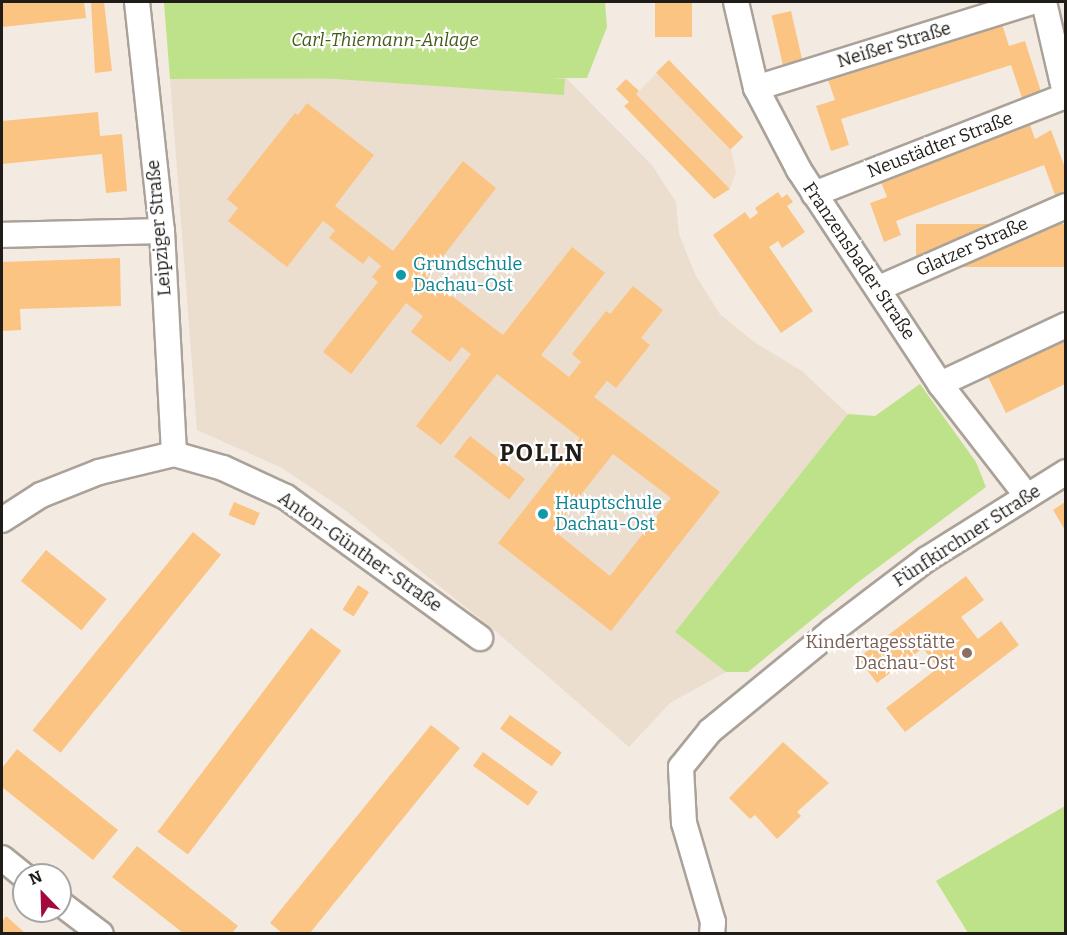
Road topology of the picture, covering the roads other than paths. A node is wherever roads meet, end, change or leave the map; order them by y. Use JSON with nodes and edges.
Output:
{"nodes":[{"id":1,"x":137,"y":2,"type":"edge"},
{"id":2,"x":736,"y":2,"type":"edge"},
{"id":3,"x":1032,"y":2,"type":"edge"},
{"id":4,"x":1044,"y":2,"type":"edge"},
{"id":5,"x":756,"y":88,"type":"junction"},
{"id":6,"x":1065,"y":97,"type":"edge"},
{"id":7,"x":814,"y":194,"type":"junction"},
{"id":8,"x":1065,"y":206,"type":"edge"},
{"id":9,"x":162,"y":231,"type":"junction"},
{"id":10,"x":2,"y":236,"type":"edge"},
{"id":11,"x":879,"y":288,"type":"junction"},
{"id":12,"x":1065,"y":325,"type":"edge"},
{"id":13,"x":940,"y":384,"type":"junction"},
{"id":14,"x":174,"y":454,"type":"junction"},
{"id":15,"x":1065,"y":472,"type":"edge"},
{"id":16,"x":1028,"y":496,"type":"junction"},
{"id":17,"x":2,"y":520,"type":"edge"},
{"id":18,"x":480,"y":638,"type":"dead end"},
{"id":19,"x":72,"y":912,"type":"edge"},
{"id":20,"x":101,"y":933,"type":"edge"},
{"id":21,"x":711,"y":933,"type":"edge"}],
"edges":[{"from":1,"to":9,"type":"street","name":"Leipziger Straße"},
{"from":2,"to":5,"type":"street","name":"Franzensbader Straße"},
{"from":3,"to":5,"type":"street","name":"Neißer Straße"},
{"from":4,"to":6,"type":"street"},
{"from":5,"to":7,"type":"street","name":"Franzensbader Straße"},
{"from":6,"to":7,"type":"street","name":"Neustädter Straße"},
{"from":7,"to":11,"type":"street","name":"Franzensbader Straße"},
{"from":8,"to":11,"type":"street","name":"Glatzer Straße"},
{"from":9,"to":10,"type":"street"},
{"from":9,"to":14,"type":"street","name":"Leipziger Straße"},
{"from":11,"to":13,"type":"street","name":"Franzensbader Straße"},
{"from":12,"to":13,"type":"street"},
{"from":13,"to":16,"type":"street","name":"Franzensbader Straße"},
{"from":14,"to":17,"type":"street","name":"Anton-Günther-Straße"},
{"from":14,"to":18,"type":"street","name":"Anton-Günther-Straße"},
{"from":15,"to":16,"type":"street","name":"Fünfkirchner Straße"},
{"from":16,"to":21,"type":"street","name":"Fünfkirchner Straße"},
{"from":19,"to":20,"type":"street"}]}
